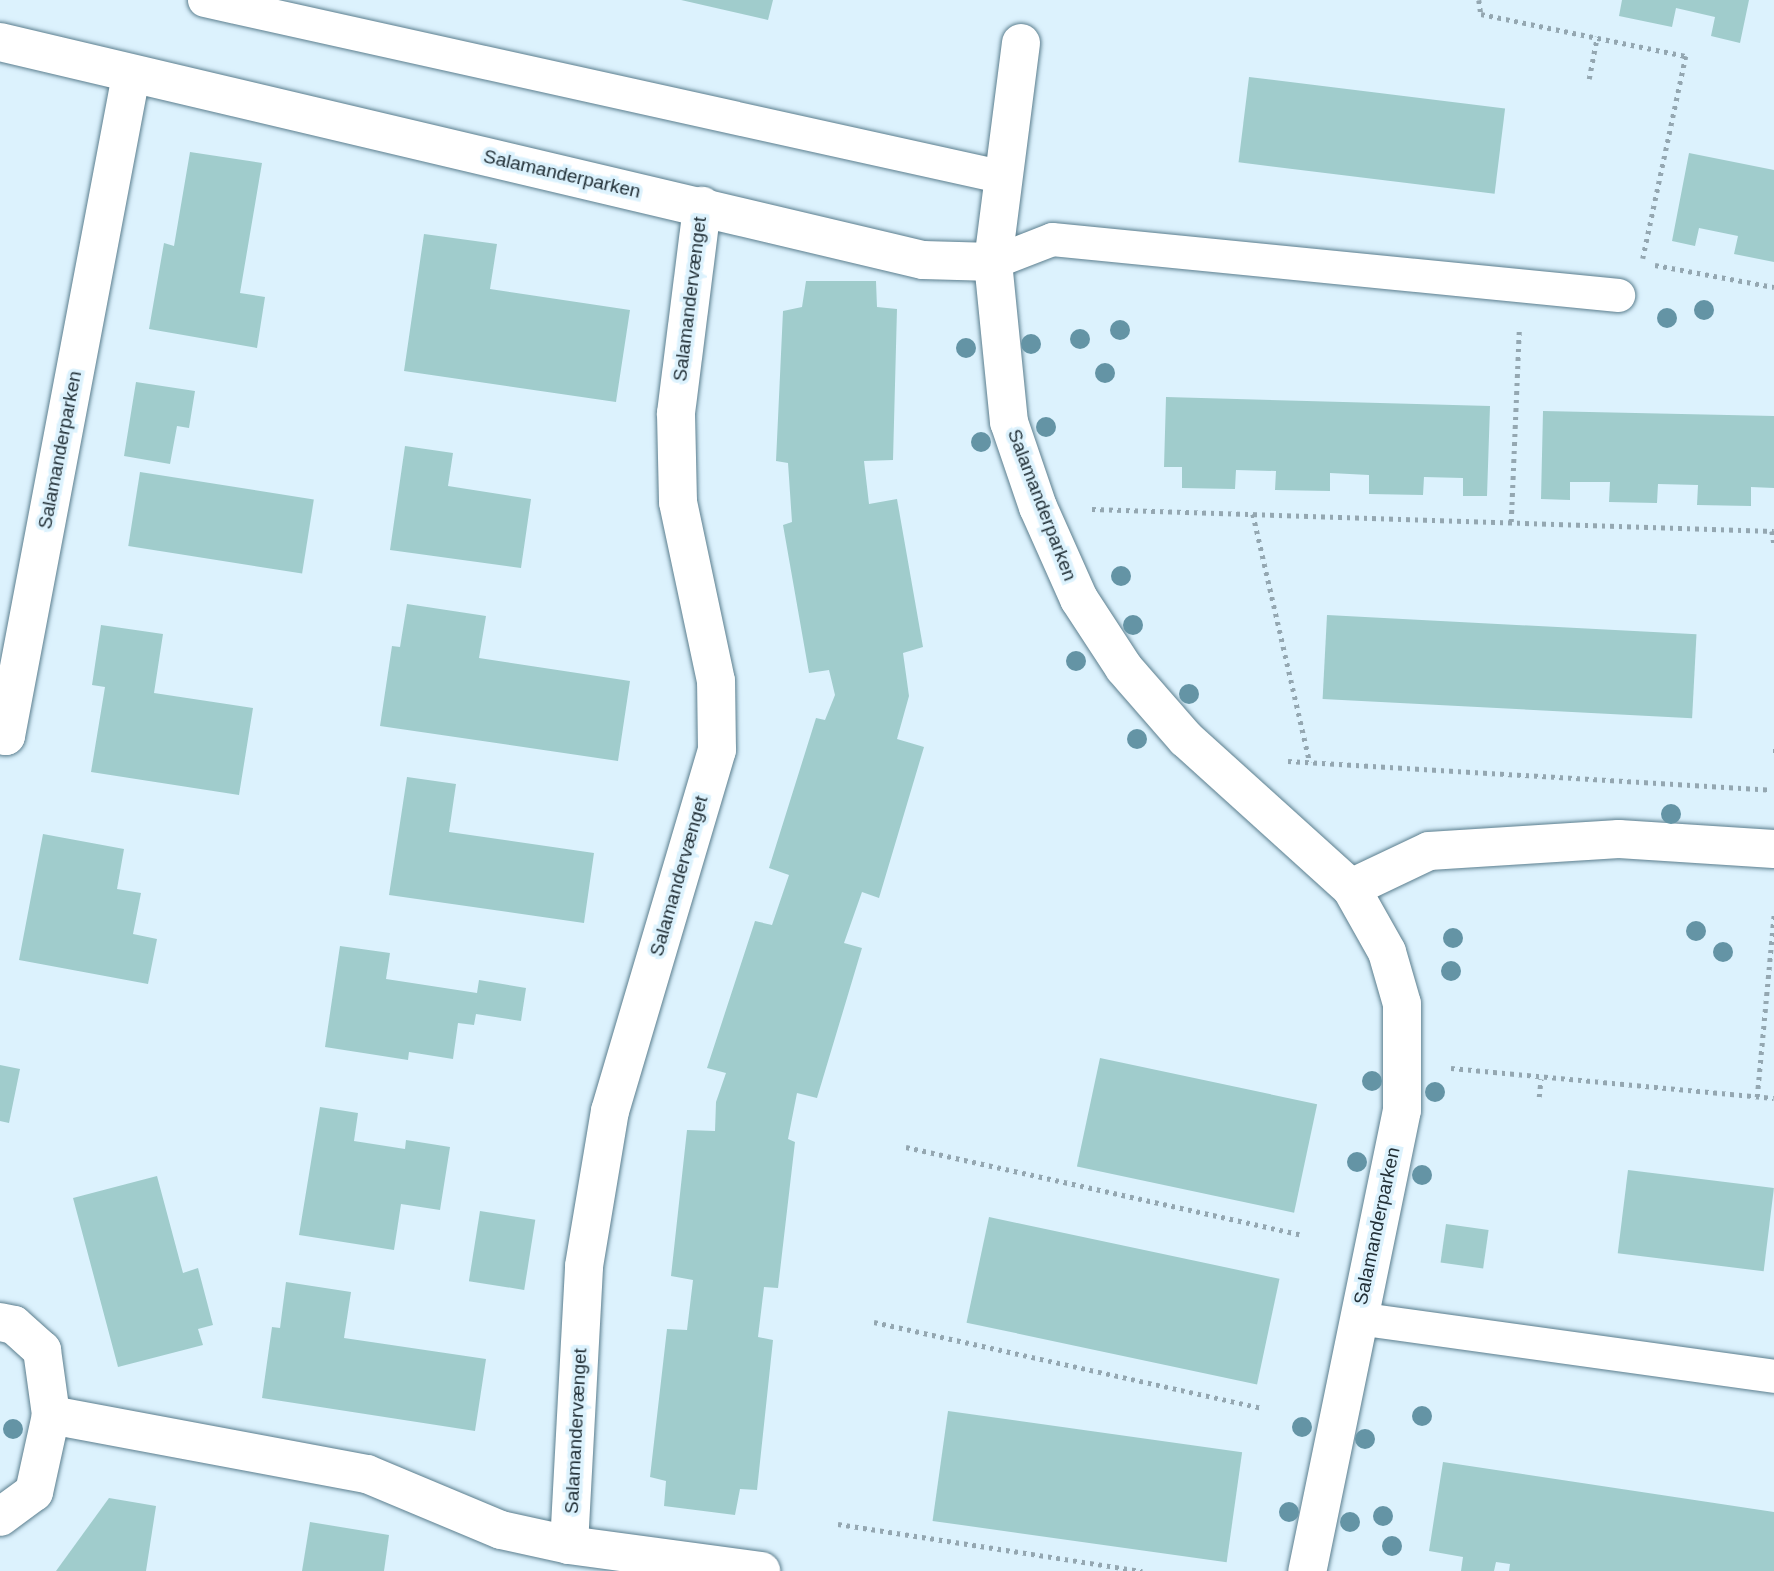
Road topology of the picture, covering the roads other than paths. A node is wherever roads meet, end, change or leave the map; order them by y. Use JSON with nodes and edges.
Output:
{"nodes":[{"id":1,"x":204,"y":0,"type":"edge"},
{"id":2,"x":0,"y":42,"type":"edge"},
{"id":3,"x":1021,"y":43,"type":"dead end"},
{"id":4,"x":131,"y":75,"type":"junction"},
{"id":5,"x":1004,"y":177,"type":"junction"},
{"id":6,"x":702,"y":206,"type":"junction"},
{"id":7,"x":993,"y":262,"type":"junction"},
{"id":8,"x":1618,"y":295,"type":"dead end"},
{"id":9,"x":0,"y":735,"type":"edge"},
{"id":10,"x":1774,"y":849,"type":"edge"},
{"id":11,"x":1352,"y":888,"type":"junction"},
{"id":12,"x":1357,"y":1318,"type":"junction"},
{"id":13,"x":0,"y":1322,"type":"edge"},
{"id":14,"x":1774,"y":1377,"type":"edge"},
{"id":15,"x":51,"y":1415,"type":"junction"},
{"id":16,"x":0,"y":1517,"type":"edge"},
{"id":17,"x":569,"y":1545,"type":"junction"},
{"id":18,"x":761,"y":1571,"type":"edge"},
{"id":19,"x":1307,"y":1571,"type":"edge"}],
"edges":[{"from":1,"to":5,"type":"lane"},
{"from":2,"to":4,"type":"street","name":"Salamanderparken"},
{"from":3,"to":5,"type":"street","name":"Salamanderparken"},
{"from":4,"to":6,"type":"street","name":"Salamanderparken"},
{"from":4,"to":9,"type":"street","name":"Salamanderparken"},
{"from":5,"to":7,"type":"street","name":"Salamanderparken"},
{"from":6,"to":7,"type":"street","name":"Salamanderparken"},
{"from":6,"to":17,"type":"street","name":"Salamandervænget"},
{"from":7,"to":8,"type":"lane"},
{"from":7,"to":11,"type":"street","name":"Salamanderparken"},
{"from":10,"to":11,"type":"street"},
{"from":11,"to":12,"type":"street","name":"Salamanderparken"},
{"from":12,"to":14,"type":"lane"},
{"from":12,"to":19,"type":"street","name":"Salamanderparken"},
{"from":13,"to":15,"type":"street"},
{"from":15,"to":16,"type":"street"},
{"from":15,"to":17,"type":"street"},
{"from":17,"to":18,"type":"street"}]}
